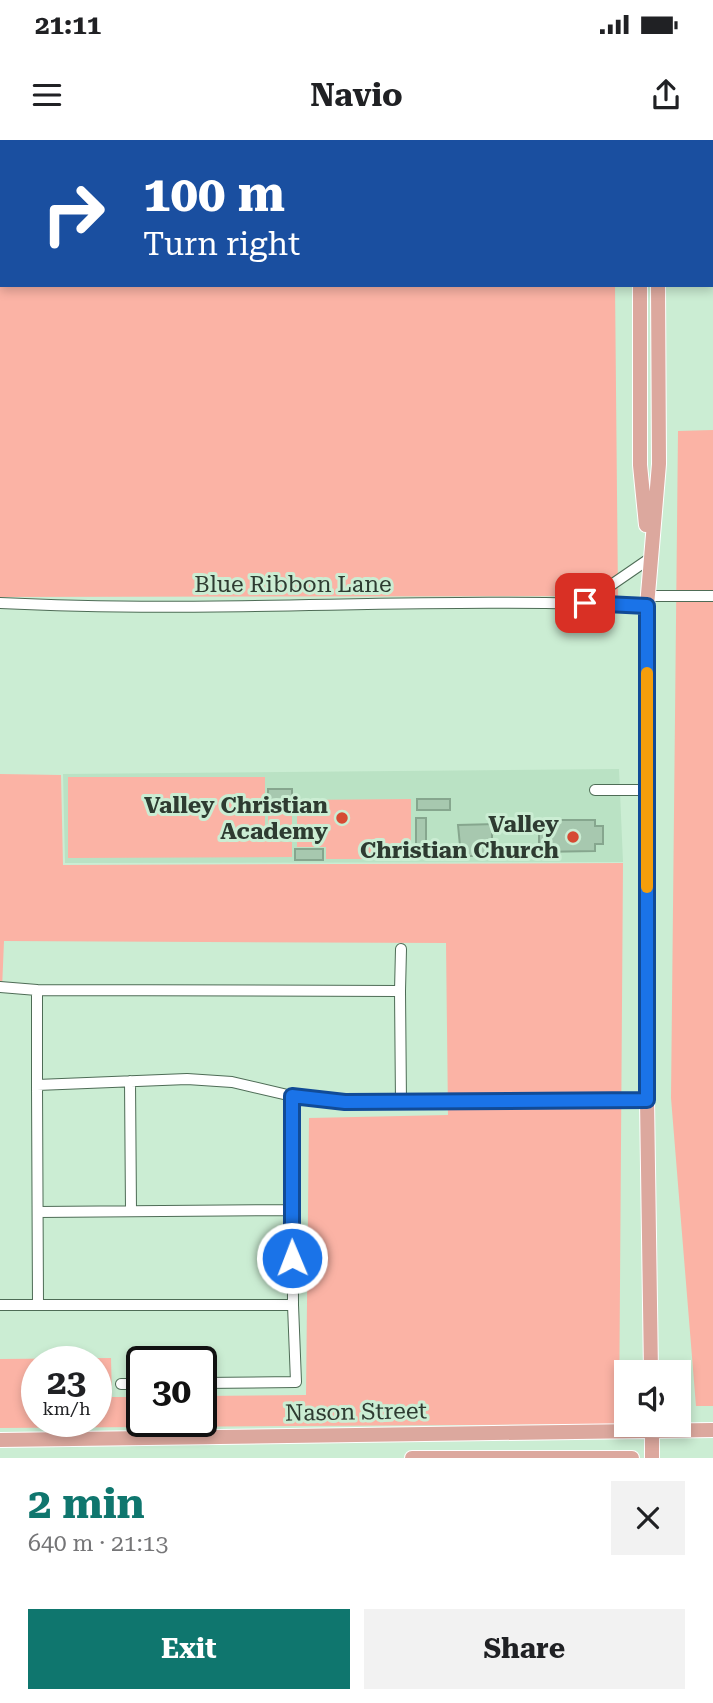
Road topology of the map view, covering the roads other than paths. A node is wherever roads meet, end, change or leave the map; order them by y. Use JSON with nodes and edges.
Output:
{"nodes":[{"id":1,"x":639,"y":287,"type":"edge"},
{"id":2,"x":658,"y":287,"type":"edge"},
{"id":3,"x":649,"y":559,"type":"junction"},
{"id":4,"x":713,"y":596,"type":"edge"},
{"id":5,"x":647,"y":601,"type":"junction"},
{"id":6,"x":585,"y":603,"type":"junction"},
{"id":7,"x":0,"y":604,"type":"edge"},
{"id":8,"x":595,"y":790,"type":"dead end"},
{"id":9,"x":647,"y":790,"type":"junction"},
{"id":10,"x":401,"y":949,"type":"dead end"},
{"id":11,"x":0,"y":987,"type":"edge"},
{"id":12,"x":37,"y":990,"type":"junction"},
{"id":13,"x":400,"y":991,"type":"junction"},
{"id":14,"x":130,"y":1081,"type":"junction"},
{"id":15,"x":37,"y":1085,"type":"junction"},
{"id":16,"x":292,"y":1096,"type":"junction"},
{"id":17,"x":647,"y":1100,"type":"junction"},
{"id":18,"x":401,"y":1102,"type":"junction"},
{"id":19,"x":291,"y":1210,"type":"junction"},
{"id":20,"x":131,"y":1211,"type":"junction"},
{"id":21,"x":38,"y":1212,"type":"junction"},
{"id":22,"x":38,"y":1304,"type":"junction"},
{"id":23,"x":0,"y":1305,"type":"edge"},
{"id":24,"x":293,"y":1306,"type":"junction"},
{"id":25,"x":651,"y":1360,"type":"edge"},
{"id":26,"x":217,"y":1383,"type":"edge"},
{"id":27,"x":121,"y":1384,"type":"dead end"},
{"id":28,"x":126,"y":1384,"type":"edge"},
{"id":29,"x":614,"y":1428,"type":"edge"},
{"id":30,"x":691,"y":1429,"type":"edge"},
{"id":31,"x":713,"y":1430,"type":"edge"},
{"id":32,"x":652,"y":1437,"type":"edge"},
{"id":33,"x":0,"y":1440,"type":"edge"},
{"id":34,"x":412,"y":1458,"type":"edge"},
{"id":35,"x":632,"y":1458,"type":"edge"},
{"id":36,"x":652,"y":1458,"type":"edge"}],
"edges":[{"from":1,"to":3,"type":"main road"},
{"from":2,"to":3,"type":"main road"},
{"from":3,"to":5,"type":"main road"},
{"from":3,"to":6,"type":"street"},
{"from":4,"to":5,"type":"street","name":"Blue Ribbon Lane"},
{"from":5,"to":6,"type":"street","name":"Blue Ribbon Lane"},
{"from":5,"to":9,"type":"main road"},
{"from":6,"to":7,"type":"street","name":"Blue Ribbon Lane"},
{"from":8,"to":9,"type":"street"},
{"from":9,"to":17,"type":"main road"},
{"from":10,"to":13,"type":"street"},
{"from":11,"to":12,"type":"street"},
{"from":12,"to":13,"type":"street"},
{"from":12,"to":15,"type":"street"},
{"from":13,"to":18,"type":"street"},
{"from":14,"to":15,"type":"street"},
{"from":14,"to":16,"type":"street"},
{"from":14,"to":20,"type":"street"},
{"from":15,"to":21,"type":"street"},
{"from":16,"to":18,"type":"street"},
{"from":16,"to":19,"type":"street"},
{"from":17,"to":18,"type":"street"},
{"from":17,"to":25,"type":"main road"},
{"from":19,"to":20,"type":"street"},
{"from":19,"to":24,"type":"street"},
{"from":20,"to":21,"type":"street"},
{"from":21,"to":22,"type":"street"},
{"from":22,"to":23,"type":"street"},
{"from":22,"to":24,"type":"street"},
{"from":24,"to":26,"type":"street"},
{"from":27,"to":28,"type":"street"},
{"from":29,"to":33,"type":"main road","name":"Nason Street"},
{"from":30,"to":31,"type":"main road","name":"Nason Street"},
{"from":32,"to":36,"type":"main road"},
{"from":34,"to":35,"type":"main road","name":"Nason Street"}]}
